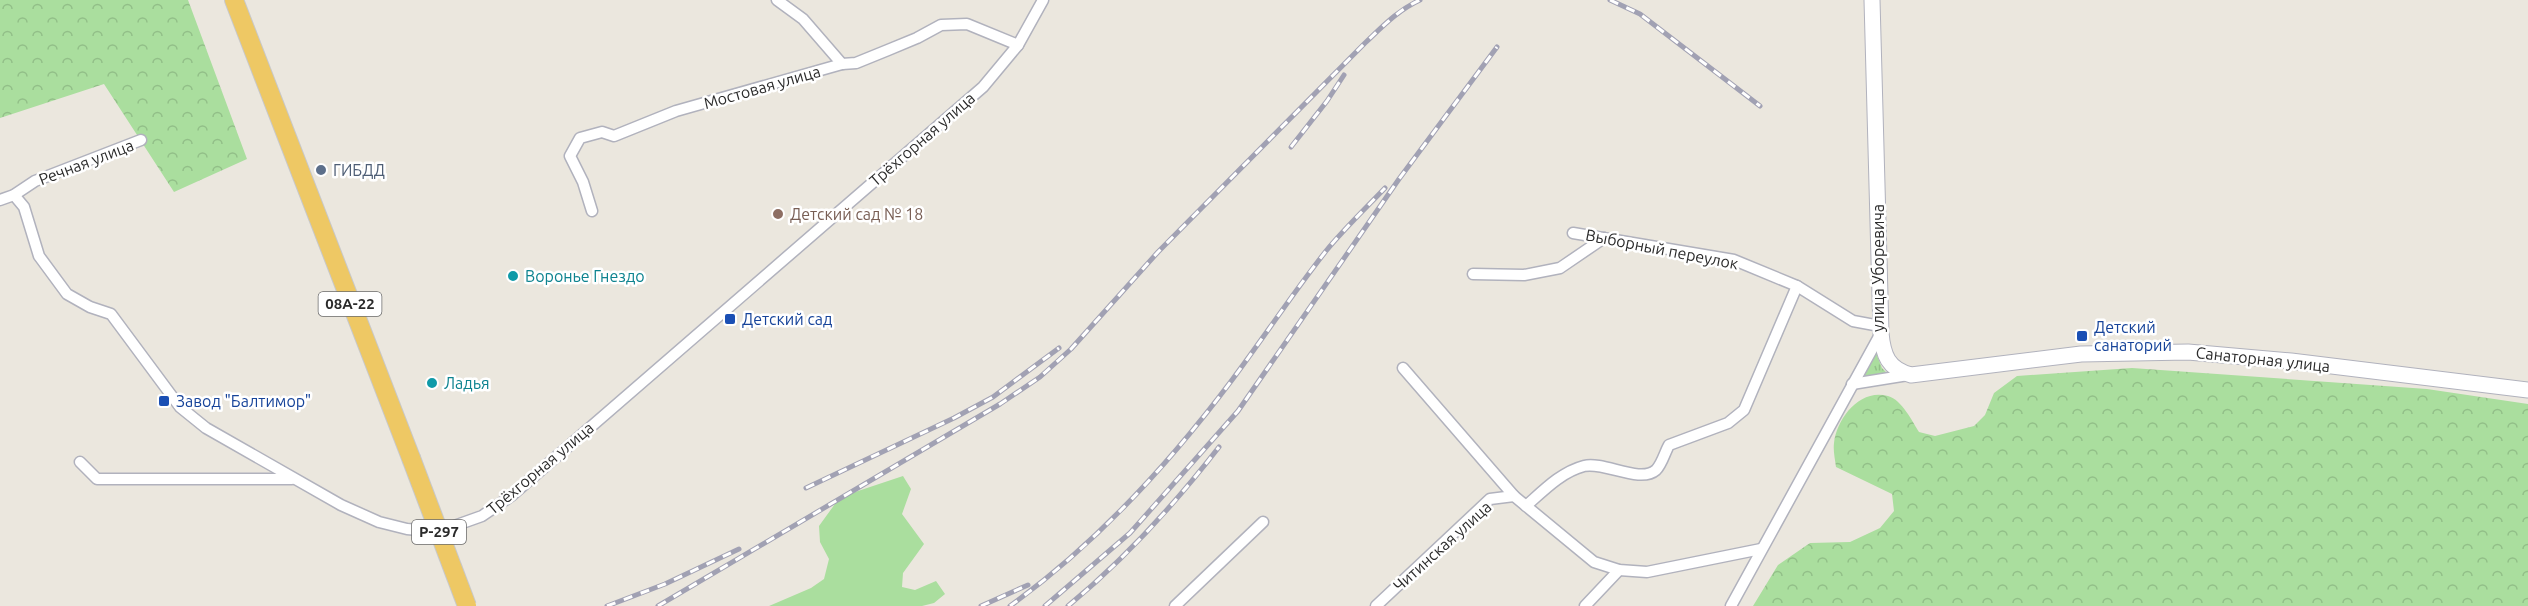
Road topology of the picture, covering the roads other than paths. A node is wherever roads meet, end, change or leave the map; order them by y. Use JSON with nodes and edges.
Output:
{"nodes":[{"id":1,"x":234,"y":0,"type":"edge"},
{"id":2,"x":777,"y":0,"type":"edge"},
{"id":3,"x":1043,"y":0,"type":"edge"},
{"id":4,"x":1872,"y":0,"type":"edge"},
{"id":5,"x":1018,"y":45,"type":"junction"},
{"id":6,"x":842,"y":64,"type":"junction"},
{"id":7,"x":141,"y":140,"type":"dead end"},
{"id":8,"x":14,"y":195,"type":"junction"},
{"id":9,"x":0,"y":200,"type":"edge"},
{"id":10,"x":592,"y":211,"type":"dead end"},
{"id":11,"x":1573,"y":233,"type":"dead end"},
{"id":12,"x":1604,"y":238,"type":"junction"},
{"id":13,"x":1473,"y":274,"type":"dead end"},
{"id":14,"x":1797,"y":286,"type":"junction"},
{"id":15,"x":1880,"y":330,"type":"junction"},
{"id":16,"x":1403,"y":368,"type":"dead end"},
{"id":17,"x":1911,"y":375,"type":"junction"},
{"id":18,"x":1852,"y":384,"type":"junction"},
{"id":19,"x":2528,"y":390,"type":"edge"},
{"id":20,"x":411,"y":458,"type":"joint"},
{"id":21,"x":80,"y":462,"type":"dead end"},
{"id":22,"x":293,"y":480,"type":"junction"},
{"id":23,"x":1514,"y":496,"type":"junction"},
{"id":24,"x":1526,"y":506,"type":"junction"},
{"id":25,"x":1263,"y":522,"type":"dead end"},
{"id":26,"x":1761,"y":549,"type":"junction"},
{"id":27,"x":1619,"y":570,"type":"junction"},
{"id":28,"x":467,"y":606,"type":"edge"},
{"id":29,"x":1175,"y":606,"type":"edge"},
{"id":30,"x":1376,"y":606,"type":"edge"},
{"id":31,"x":1585,"y":606,"type":"edge"},
{"id":32,"x":1731,"y":606,"type":"edge"}],
"edges":[{"from":1,"to":20,"type":"highway","number":"08А-22"},
{"from":2,"to":6,"type":"street"},
{"from":3,"to":5,"type":"street","name":"Трёхгорная улица"},
{"from":4,"to":15,"type":"main road","name":"улица Уборевича"},
{"from":5,"to":6,"type":"street","name":"Мостовая улица"},
{"from":5,"to":22,"type":"street","name":"Трёхгорная улица"},
{"from":6,"to":10,"type":"street","name":"Мостовая улица"},
{"from":7,"to":8,"type":"street","name":"Речная улица"},
{"from":8,"to":9,"type":"street","name":"Речная улица"},
{"from":8,"to":22,"type":"street","name":"Трёхгорная улица"},
{"from":11,"to":12,"type":"street","name":"Выборный переулок"},
{"from":12,"to":13,"type":"street"},
{"from":12,"to":14,"type":"street","name":"Выборный переулок"},
{"from":14,"to":15,"type":"street","name":"Выборный переулок"},
{"from":14,"to":24,"type":"street"},
{"from":15,"to":17,"type":"main road"},
{"from":15,"to":18,"type":"street","name":"улица Уборевича"},
{"from":16,"to":23,"type":"street"},
{"from":17,"to":18,"type":"street"},
{"from":17,"to":19,"type":"main road","name":"Санаторная улица"},
{"from":18,"to":26,"type":"street","name":"улица Уборевича"},
{"from":20,"to":28,"type":"highway","number":"Р-297","bridge":true},
{"from":21,"to":22,"type":"street"},
{"from":23,"to":24,"type":"street"},
{"from":23,"to":30,"type":"street","name":"Читинская улица"},
{"from":24,"to":27,"type":"street"},
{"from":25,"to":29,"type":"street"},
{"from":26,"to":27,"type":"street"},
{"from":26,"to":32,"type":"street","name":"улица Уборевича"},
{"from":27,"to":31,"type":"street"}]}
